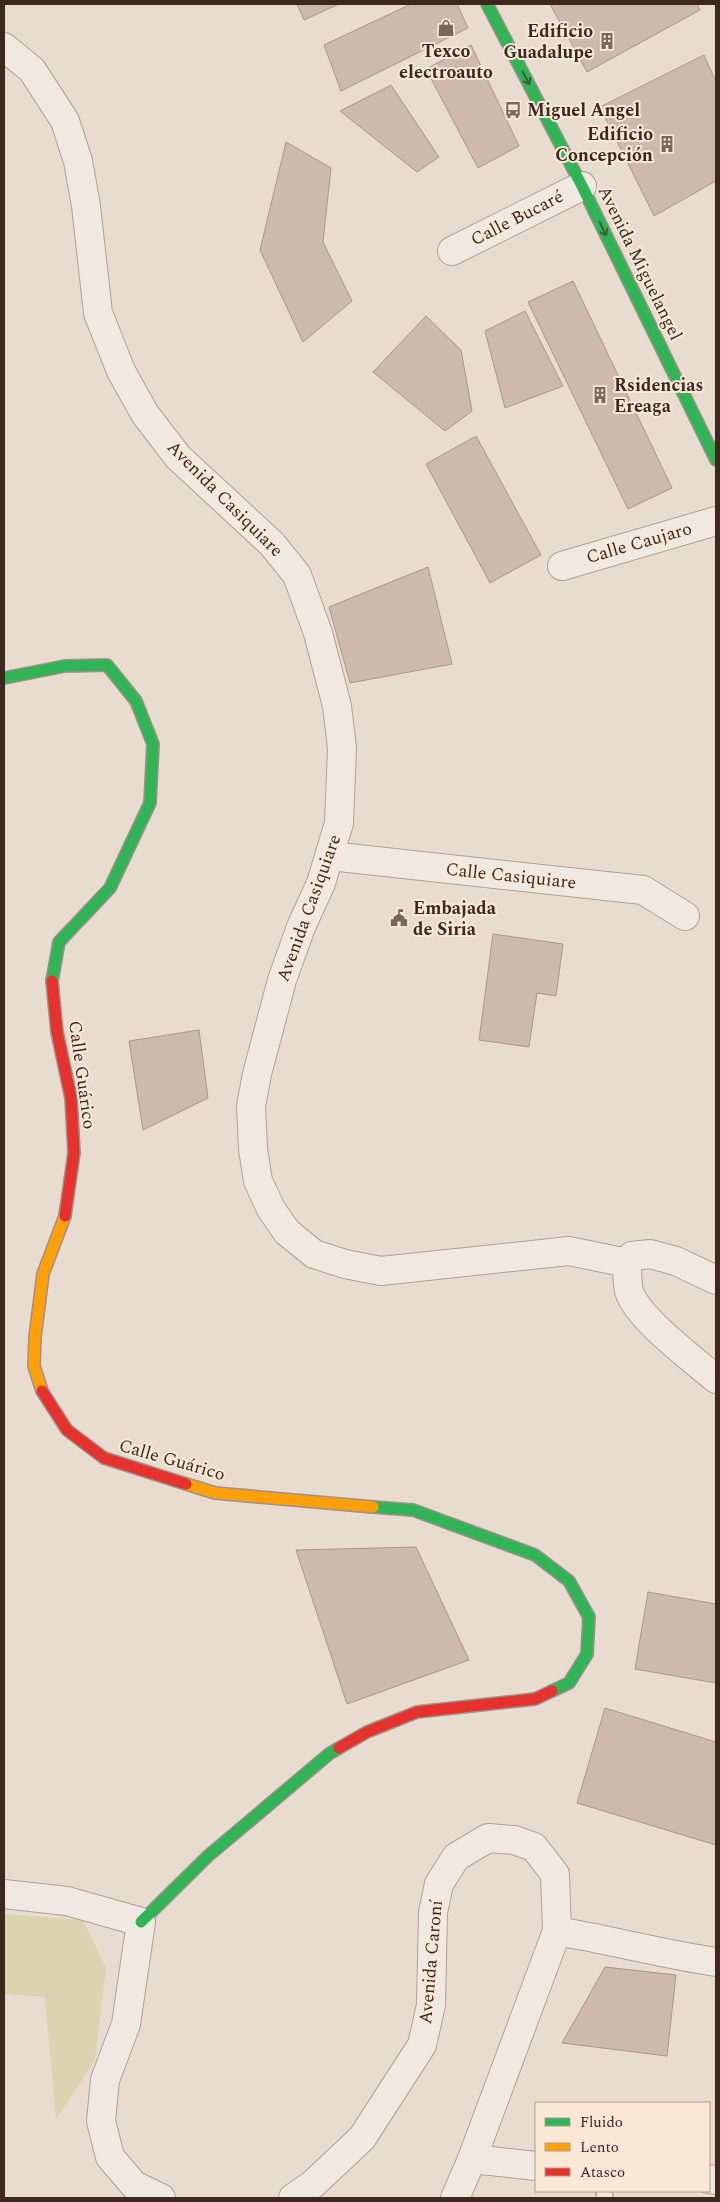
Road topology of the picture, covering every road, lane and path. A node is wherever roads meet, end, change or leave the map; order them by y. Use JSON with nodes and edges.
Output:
{"nodes":[{"id":1,"x":487,"y":4,"type":"edge"},
{"id":2,"x":4,"y":47,"type":"edge"},
{"id":3,"x":582,"y":186,"type":"junction"},
{"id":4,"x":452,"y":250,"type":"dead end"},
{"id":5,"x":716,"y":460,"type":"edge"},
{"id":6,"x":716,"y":521,"type":"edge"},
{"id":7,"x":562,"y":566,"type":"dead end"},
{"id":8,"x":4,"y":678,"type":"edge"},
{"id":9,"x":330,"y":856,"type":"junction"},
{"id":10,"x":685,"y":916,"type":"dead end"},
{"id":11,"x":627,"y":1264,"type":"junction"},
{"id":12,"x":716,"y":1280,"type":"edge"},
{"id":13,"x":716,"y":1379,"type":"edge"},
{"id":14,"x":4,"y":1894,"type":"edge"},
{"id":15,"x":141,"y":1922,"type":"junction"},
{"id":16,"x":557,"y":1931,"type":"junction"},
{"id":17,"x":716,"y":1962,"type":"edge"},
{"id":18,"x":472,"y":2159,"type":"junction"},
{"id":19,"x":535,"y":2166,"type":"edge"},
{"id":20,"x":161,"y":2198,"type":"edge"},
{"id":21,"x":293,"y":2198,"type":"edge"},
{"id":22,"x":455,"y":2198,"type":"edge"}],
"edges":[{"from":1,"to":3,"type":"street","name":"Avenida Miguelangel","one_way":true},
{"from":2,"to":9,"type":"street","name":"Avenida Casiquiare"},
{"from":3,"to":4,"type":"street","name":"Calle Bucaré"},
{"from":3,"to":5,"type":"street","name":"Avenida Miguelangel","one_way":true},
{"from":6,"to":7,"type":"street","name":"Calle Caujaro"},
{"from":8,"to":15,"type":"street","name":"Calle Guárico"},
{"from":9,"to":10,"type":"street","name":"Calle Casiquiare"},
{"from":9,"to":11,"type":"street","name":"Avenida Casiquiare"},
{"from":11,"to":12,"type":"street"},
{"from":11,"to":13,"type":"street"},
{"from":14,"to":15,"type":"street"},
{"from":15,"to":20,"type":"street"},
{"from":16,"to":17,"type":"street"},
{"from":16,"to":18,"type":"street"},
{"from":16,"to":21,"type":"street","name":"Avenida Caroní"},
{"from":18,"to":19,"type":"street"},
{"from":18,"to":22,"type":"street"}]}
